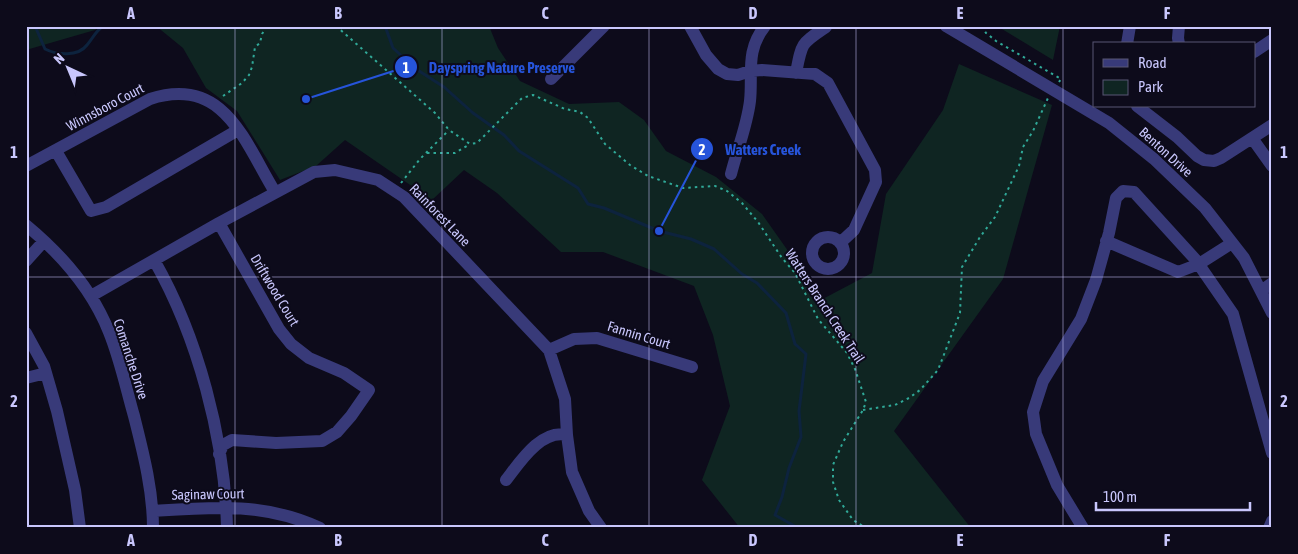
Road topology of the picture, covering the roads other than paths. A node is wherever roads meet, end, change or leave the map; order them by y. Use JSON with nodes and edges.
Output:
{"nodes":[{"id":1,"x":604,"y":26,"type":"edge"},
{"id":2,"x":690,"y":26,"type":"edge"},
{"id":3,"x":764,"y":26,"type":"edge"},
{"id":4,"x":946,"y":26,"type":"edge"},
{"id":5,"x":1130,"y":26,"type":"edge"},
{"id":6,"x":1179,"y":26,"type":"edge"},
{"id":7,"x":826,"y":27,"type":"edge"},
{"id":8,"x":1272,"y":40,"type":"edge"},
{"id":9,"x":1127,"y":42,"type":"edge"},
{"id":10,"x":1179,"y":42,"type":"edge"},
{"id":11,"x":1256,"y":51,"type":"edge"},
{"id":12,"x":750,"y":71,"type":"junction"},
{"id":13,"x":796,"y":73,"type":"junction"},
{"id":14,"x":551,"y":79,"type":"dead end"},
{"id":15,"x":1141,"y":108,"type":"edge"},
{"id":16,"x":1272,"y":125,"type":"edge"},
{"id":17,"x":238,"y":130,"type":"junction"},
{"id":18,"x":1252,"y":138,"type":"junction"},
{"id":19,"x":56,"y":151,"type":"junction"},
{"id":20,"x":26,"y":166,"type":"edge"},
{"id":21,"x":1272,"y":166,"type":"edge"},
{"id":22,"x":731,"y":174,"type":"dead end"},
{"id":23,"x":275,"y":192,"type":"junction"},
{"id":24,"x":219,"y":222,"type":"junction"},
{"id":25,"x":26,"y":224,"type":"edge"},
{"id":26,"x":44,"y":241,"type":"junction"},
{"id":27,"x":1106,"y":242,"type":"junction"},
{"id":28,"x":840,"y":243,"type":"dead end"},
{"id":29,"x":1232,"y":243,"type":"junction"},
{"id":30,"x":154,"y":260,"type":"junction"},
{"id":31,"x":26,"y":261,"type":"edge"},
{"id":32,"x":1198,"y":264,"type":"junction"},
{"id":33,"x":1272,"y":283,"type":"edge"},
{"id":34,"x":1261,"y":292,"type":"junction"},
{"id":35,"x":91,"y":296,"type":"junction"},
{"id":36,"x":1272,"y":312,"type":"edge"},
{"id":37,"x":26,"y":333,"type":"edge"},
{"id":38,"x":549,"y":350,"type":"junction"},
{"id":39,"x":692,"y":367,"type":"dead end"},
{"id":40,"x":46,"y":373,"type":"junction"},
{"id":41,"x":26,"y":378,"type":"edge"},
{"id":42,"x":567,"y":435,"type":"junction"},
{"id":43,"x":1272,"y":453,"type":"edge"},
{"id":44,"x":219,"y":454,"type":"junction"},
{"id":45,"x":506,"y":480,"type":"dead end"},
{"id":46,"x":227,"y":507,"type":"junction"},
{"id":47,"x":153,"y":511,"type":"junction"},
{"id":48,"x":1272,"y":521,"type":"edge"},
{"id":49,"x":80,"y":528,"type":"edge"},
{"id":50,"x":153,"y":528,"type":"edge"},
{"id":51,"x":227,"y":528,"type":"edge"},
{"id":52,"x":320,"y":528,"type":"edge"},
{"id":53,"x":601,"y":528,"type":"edge"},
{"id":54,"x":1083,"y":528,"type":"edge"},
{"id":55,"x":1268,"y":528,"type":"edge"}],
"edges":[{"from":1,"to":14,"type":"street"},
{"from":2,"to":12,"type":"street"},
{"from":3,"to":12,"type":"street"},
{"from":4,"to":29,"type":"street","name":"Benton Drive"},
{"from":5,"to":9,"type":"street"},
{"from":6,"to":10,"type":"street"},
{"from":7,"to":13,"type":"street"},
{"from":8,"to":11,"type":"street"},
{"from":12,"to":13,"type":"street"},
{"from":12,"to":22,"type":"street"},
{"from":13,"to":28,"type":"street"},
{"from":15,"to":18,"type":"street"},
{"from":16,"to":18,"type":"street"},
{"from":17,"to":19,"type":"street","name":"Winnsboro Court"},
{"from":17,"to":19,"type":"street"},
{"from":17,"to":23,"type":"street","name":"Winnsboro Court"},
{"from":18,"to":21,"type":"street"},
{"from":19,"to":20,"type":"street","name":"Winnsboro Court"},
{"from":23,"to":24,"type":"street","name":"Rainforest Lane"},
{"from":23,"to":38,"type":"street","name":"Rainforest Lane"},
{"from":24,"to":30,"type":"street","name":"Rainforest Lane"},
{"from":24,"to":44,"type":"street","name":"Driftwood Court"},
{"from":25,"to":26,"type":"street","name":"Comanche Drive"},
{"from":26,"to":31,"type":"street"},
{"from":26,"to":35,"type":"street","name":"Comanche Drive"},
{"from":27,"to":32,"type":"street"},
{"from":27,"to":32,"type":"street"},
{"from":27,"to":54,"type":"street"},
{"from":29,"to":32,"type":"street"},
{"from":29,"to":34,"type":"street","name":"Benton Drive"},
{"from":30,"to":35,"type":"street","name":"Rainforest Lane"},
{"from":30,"to":44,"type":"street"},
{"from":32,"to":43,"type":"street"},
{"from":33,"to":34,"type":"street"},
{"from":34,"to":36,"type":"street","name":"Benton Drive"},
{"from":35,"to":47,"type":"street","name":"Comanche Drive"},
{"from":37,"to":40,"type":"street"},
{"from":38,"to":39,"type":"street","name":"Fannin Court"},
{"from":38,"to":42,"type":"street","name":"Rainforest Lane"},
{"from":40,"to":41,"type":"street"},
{"from":40,"to":49,"type":"street"},
{"from":42,"to":45,"type":"street"},
{"from":42,"to":53,"type":"street","name":"Rainforest Lane"},
{"from":44,"to":46,"type":"street"},
{"from":46,"to":47,"type":"street","name":"Saginaw Court"},
{"from":46,"to":51,"type":"street"},
{"from":46,"to":52,"type":"street","name":"Saginaw Court"},
{"from":47,"to":50,"type":"street","name":"Comanche Drive"},
{"from":48,"to":55,"type":"street"}]}
